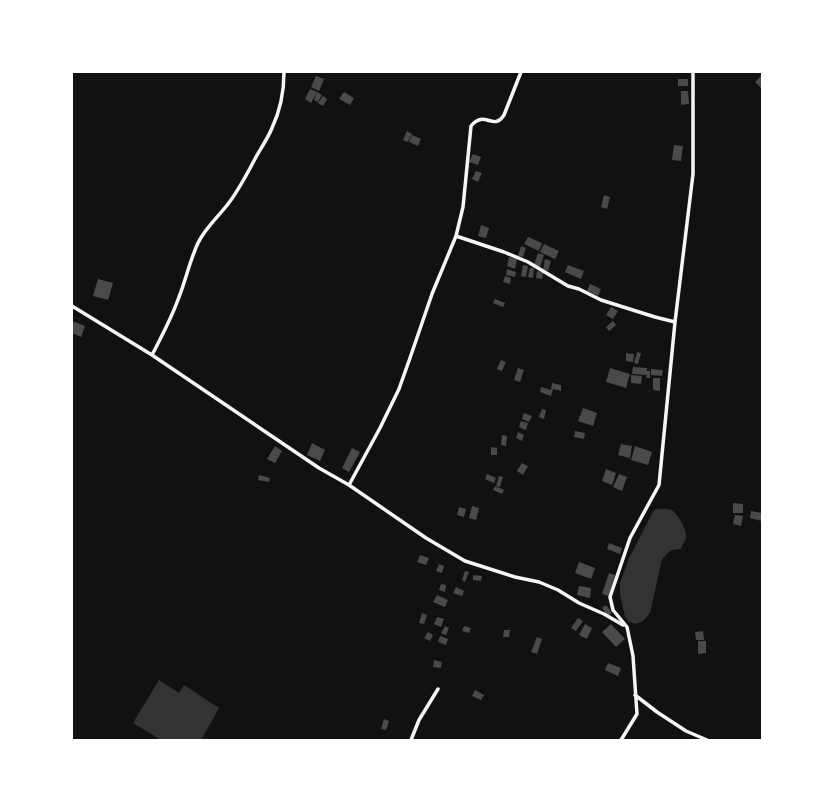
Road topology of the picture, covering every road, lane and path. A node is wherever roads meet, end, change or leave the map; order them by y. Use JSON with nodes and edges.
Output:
{"nodes":[{"id":1,"x":284,"y":72,"type":"edge"},
{"id":2,"x":521,"y":72,"type":"edge"},
{"id":3,"x":693,"y":72,"type":"edge"},
{"id":4,"x":456,"y":236,"type":"junction"},
{"id":5,"x":72,"y":306,"type":"edge"},
{"id":6,"x":675,"y":322,"type":"junction"},
{"id":7,"x":152,"y":355,"type":"junction"},
{"id":8,"x":349,"y":485,"type":"junction"},
{"id":9,"x":627,"y":627,"type":"junction"},
{"id":10,"x":438,"y":689,"type":"dead end"},
{"id":11,"x":635,"y":695,"type":"junction"},
{"id":12,"x":411,"y":740,"type":"edge"},
{"id":13,"x":621,"y":740,"type":"edge"},
{"id":14,"x":707,"y":740,"type":"edge"}],
"edges":[{"from":1,"to":7,"type":"street"},
{"from":2,"to":4,"type":"street"},
{"from":3,"to":6,"type":"street"},
{"from":4,"to":6,"type":"street"},
{"from":4,"to":8,"type":"street"},
{"from":5,"to":7,"type":"street"},
{"from":6,"to":9,"type":"street"},
{"from":7,"to":8,"type":"street"},
{"from":8,"to":9,"type":"street"},
{"from":9,"to":11,"type":"street"},
{"from":10,"to":12,"type":"street"},
{"from":11,"to":13,"type":"street"},
{"from":11,"to":14,"type":"street"}]}
